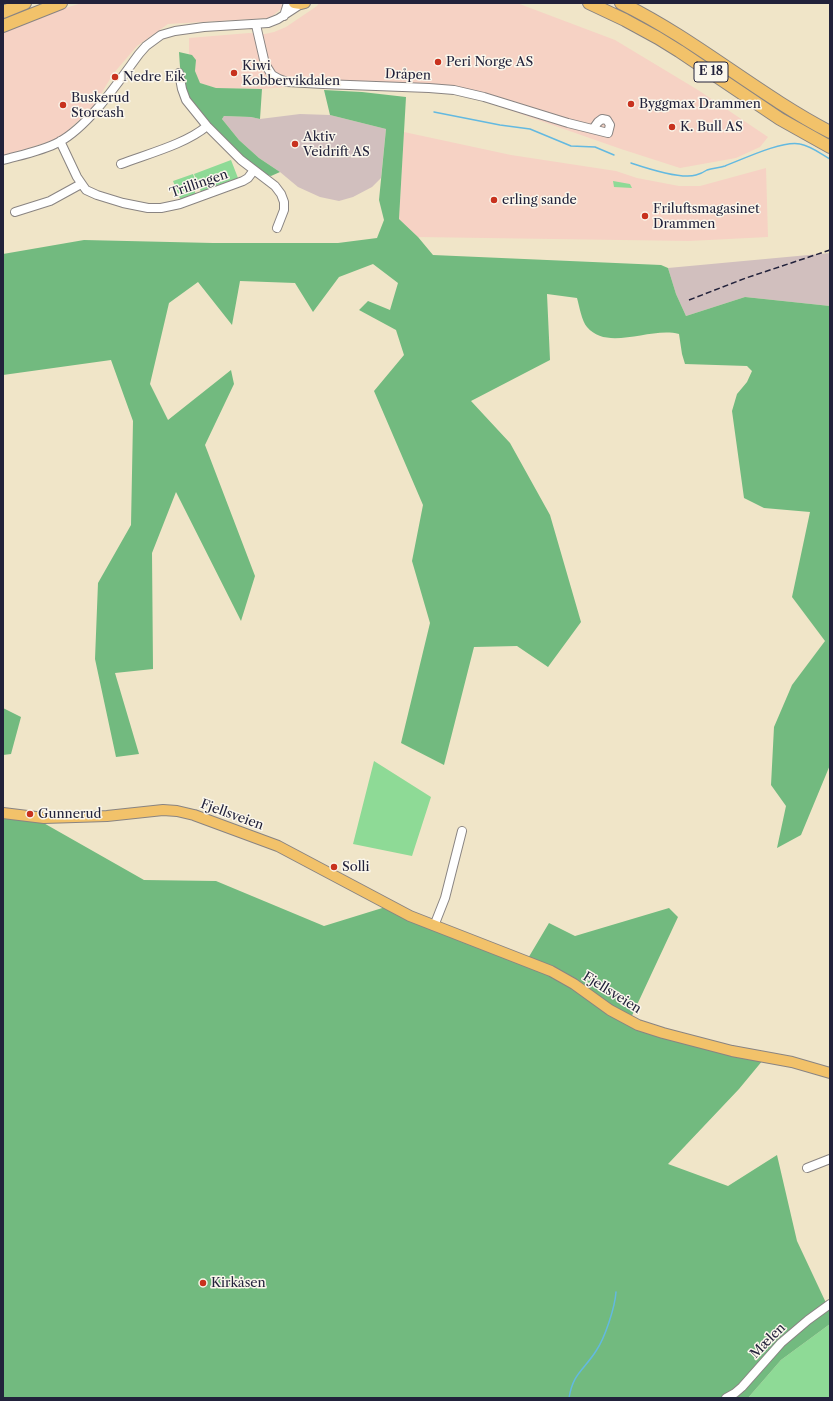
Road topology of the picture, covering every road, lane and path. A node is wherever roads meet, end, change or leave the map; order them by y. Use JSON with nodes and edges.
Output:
{"nodes":[{"id":1,"x":25,"y":3,"type":"edge"},
{"id":2,"x":61,"y":3,"type":"edge"},
{"id":3,"x":288,"y":3,"type":"edge"},
{"id":4,"x":300,"y":3,"type":"edge"},
{"id":5,"x":590,"y":3,"type":"edge"},
{"id":6,"x":620,"y":3,"type":"edge"},
{"id":7,"x":3,"y":12,"type":"edge"},
{"id":8,"x":284,"y":16,"type":"junction"},
{"id":9,"x":256,"y":25,"type":"junction"},
{"id":10,"x":3,"y":26,"type":"edge"},
{"id":11,"x":179,"y":72,"type":"dead end"},
{"id":12,"x":207,"y":126,"type":"junction"},
{"id":13,"x":593,"y":129,"type":"dead end"},
{"id":14,"x":830,"y":132,"type":"edge"},
{"id":15,"x":60,"y":141,"type":"junction"},
{"id":16,"x":830,"y":147,"type":"edge"},
{"id":17,"x":3,"y":160,"type":"edge"},
{"id":18,"x":121,"y":164,"type":"dead end"},
{"id":19,"x":254,"y":170,"type":"junction"},
{"id":20,"x":81,"y":184,"type":"junction"},
{"id":21,"x":15,"y":212,"type":"dead end"},
{"id":22,"x":277,"y":228,"type":"dead end"},
{"id":23,"x":3,"y":813,"type":"edge"},
{"id":24,"x":462,"y":831,"type":"dead end"},
{"id":25,"x":434,"y":926,"type":"junction"},
{"id":26,"x":830,"y":1073,"type":"edge"},
{"id":27,"x":830,"y":1159,"type":"edge"},
{"id":28,"x":807,"y":1168,"type":"dead end"},
{"id":29,"x":830,"y":1304,"type":"edge"},
{"id":30,"x":726,"y":1398,"type":"edge"}],
"edges":[{"from":1,"to":7,"type":"highway"},
{"from":2,"to":10,"type":"highway"},
{"from":3,"to":8,"type":"street"},
{"from":4,"to":8,"type":"street"},
{"from":5,"to":16,"type":"highway","number":"E 18"},
{"from":6,"to":14,"type":"highway","number":"E 18"},
{"from":8,"to":9,"type":"street"},
{"from":9,"to":13,"type":"street","name":"Dråpen"},
{"from":9,"to":15,"type":"street"},
{"from":11,"to":12,"type":"street"},
{"from":12,"to":18,"type":"street"},
{"from":12,"to":19,"type":"street"},
{"from":15,"to":17,"type":"street"},
{"from":15,"to":20,"type":"street"},
{"from":19,"to":20,"type":"street","name":"Trillingen"},
{"from":19,"to":22,"type":"street"},
{"from":20,"to":21,"type":"street"},
{"from":23,"to":25,"type":"main road","name":"Fjellsveien"},
{"from":24,"to":25,"type":"street"},
{"from":25,"to":26,"type":"main road","name":"Fjellsveien"},
{"from":27,"to":28,"type":"street"},
{"from":29,"to":30,"type":"street","name":"Mælen"}]}
